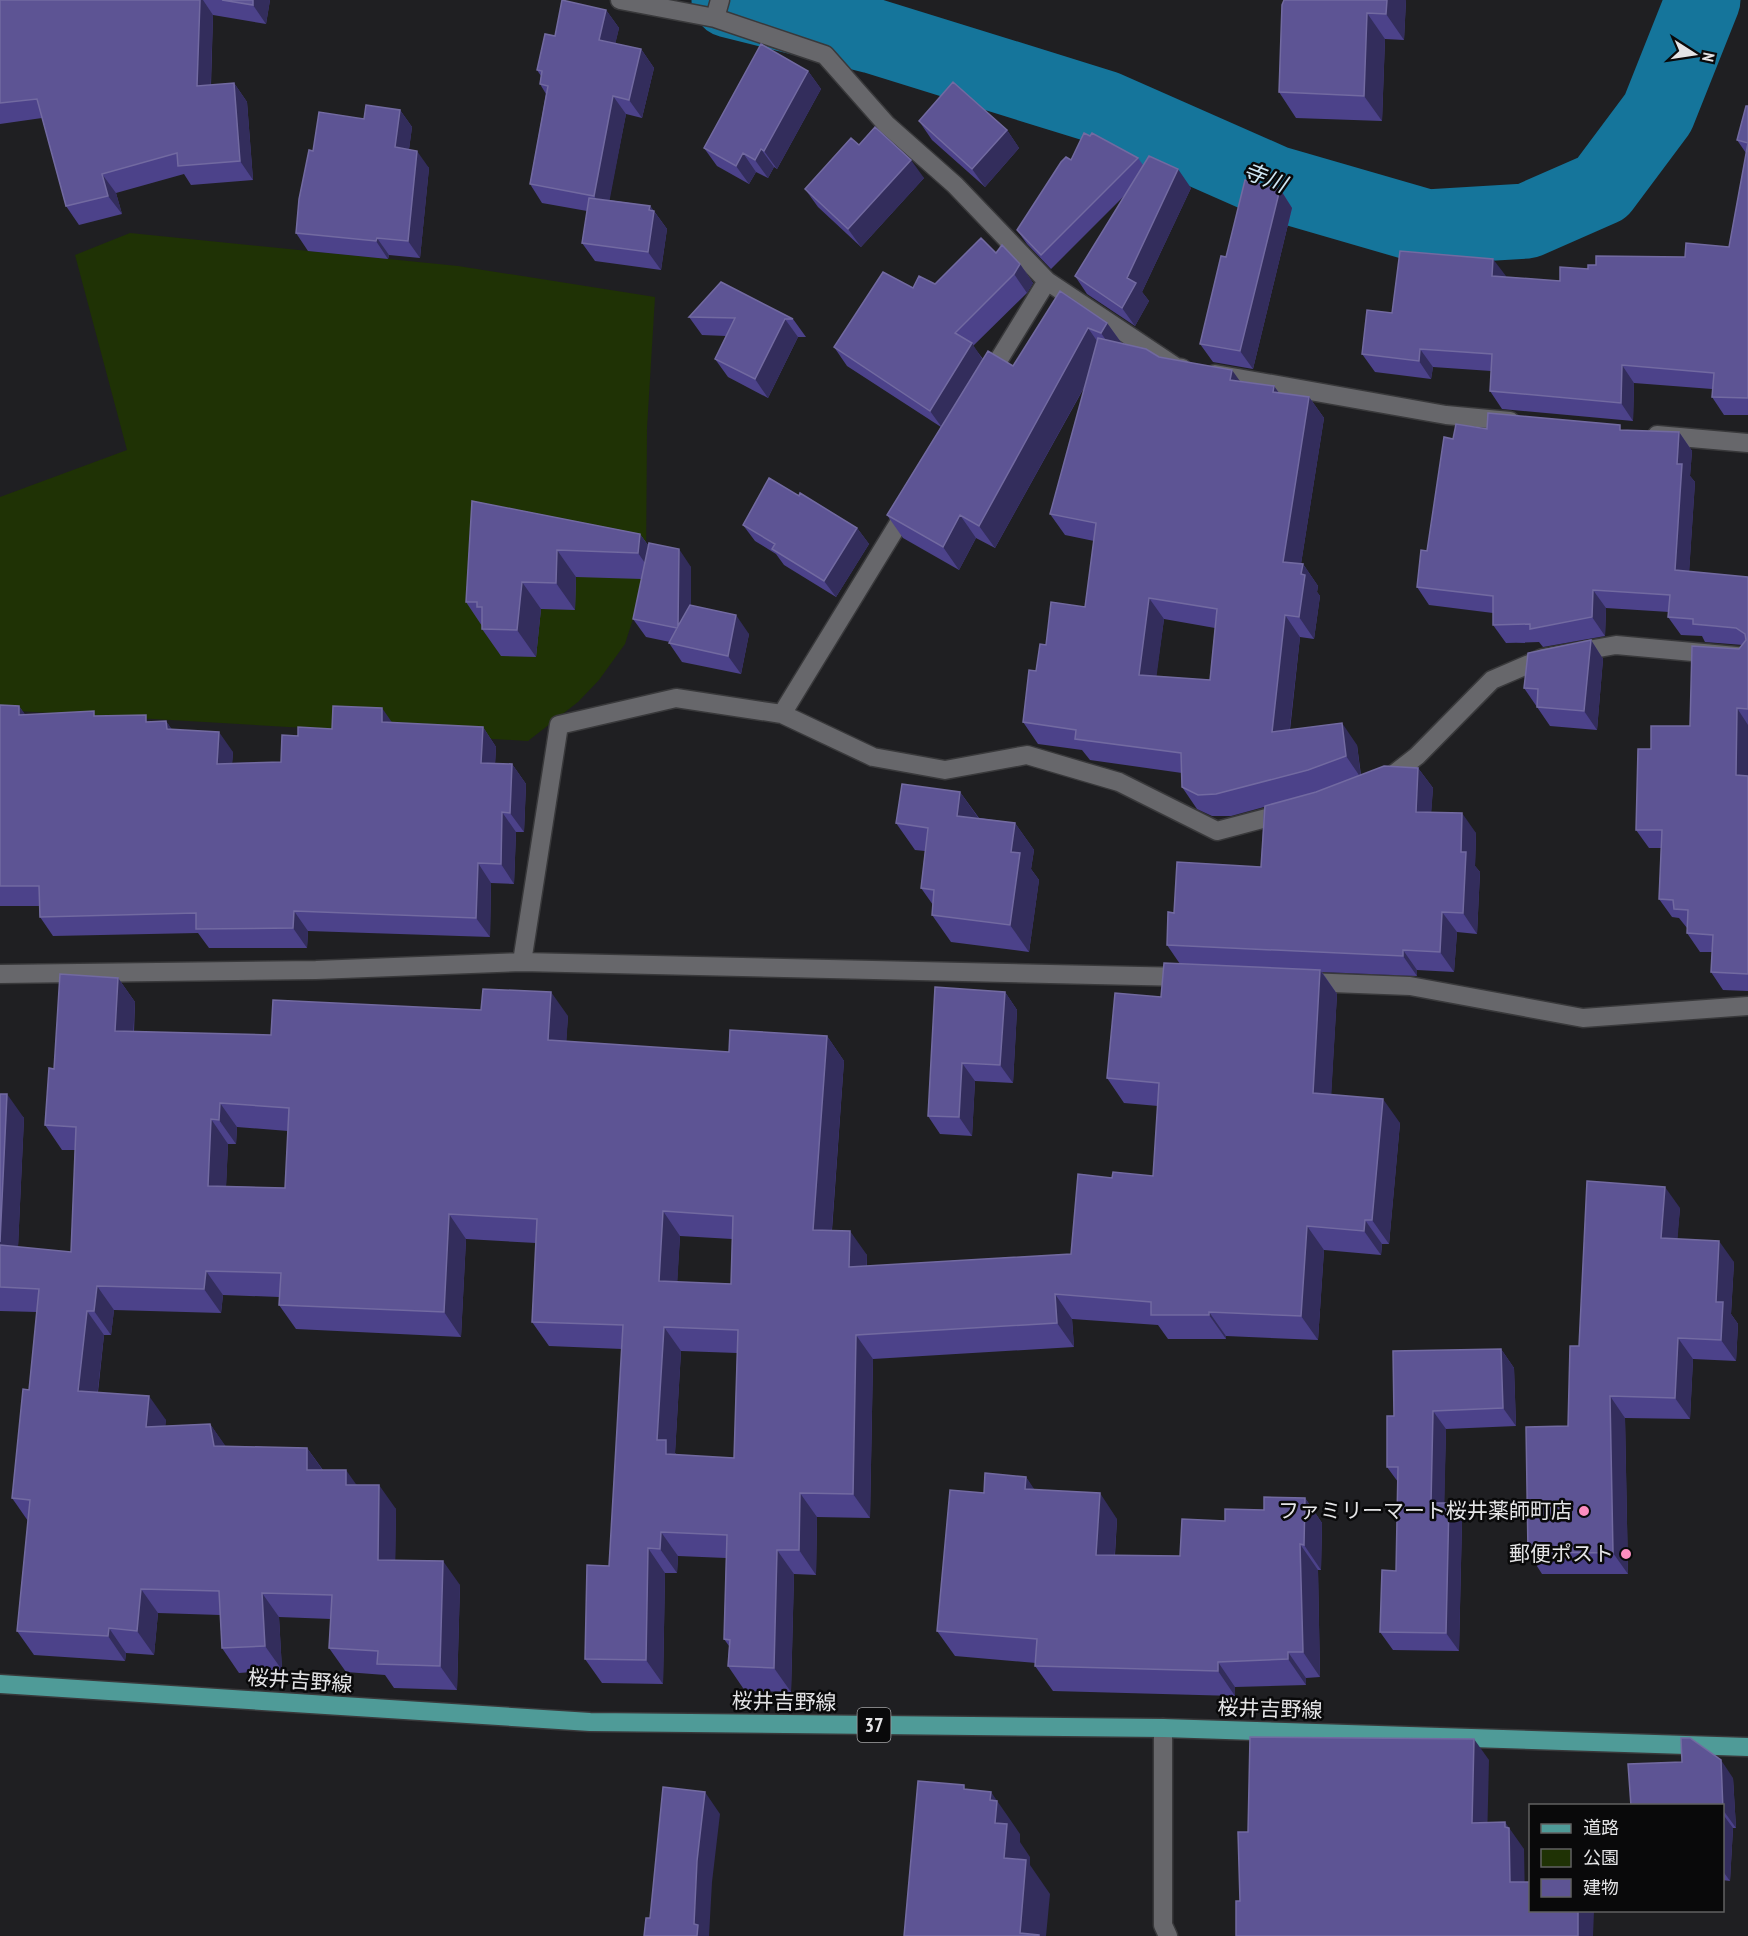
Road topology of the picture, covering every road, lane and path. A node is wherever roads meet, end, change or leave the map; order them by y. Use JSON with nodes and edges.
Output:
{"nodes":[{"id":1,"x":620,"y":0,"type":"edge"},
{"id":2,"x":717,"y":11,"type":"edge"},
{"id":3,"x":1047,"y":281,"type":"junction"},
{"id":4,"x":979,"y":392,"type":"edge"},
{"id":5,"x":1527,"y":422,"type":"edge"},
{"id":6,"x":1643,"y":433,"type":"edge"},
{"id":7,"x":1748,"y":443,"type":"edge"},
{"id":8,"x":918,"y":492,"type":"edge"},
{"id":9,"x":1748,"y":657,"type":"edge"},
{"id":10,"x":782,"y":714,"type":"junction"},
{"id":11,"x":1369,"y":787,"type":"edge"},
{"id":12,"x":1305,"y":808,"type":"edge"},
{"id":13,"x":522,"y":962,"type":"junction"},
{"id":14,"x":0,"y":974,"type":"edge"},
{"id":15,"x":1207,"y":978,"type":"edge"},
{"id":16,"x":1290,"y":981,"type":"edge"},
{"id":17,"x":1748,"y":1006,"type":"edge"},
{"id":18,"x":0,"y":1684,"type":"edge"},
{"id":19,"x":1163,"y":1728,"type":"junction"},
{"id":20,"x":1748,"y":1747,"type":"edge"},
{"id":21,"x":1168,"y":1936,"type":"edge"}],
"edges":[{"from":1,"to":2,"type":"street"},
{"from":2,"to":3,"type":"street"},
{"from":3,"to":4,"type":"street"},
{"from":3,"to":5,"type":"street"},
{"from":6,"to":7,"type":"street"},
{"from":8,"to":10,"type":"street"},
{"from":9,"to":11,"type":"street"},
{"from":10,"to":12,"type":"street"},
{"from":10,"to":13,"type":"street"},
{"from":13,"to":14,"type":"street"},
{"from":13,"to":15,"type":"street"},
{"from":16,"to":17,"type":"street"},
{"from":18,"to":19,"type":"main road","name":"桜井吉野線","number":"37"},
{"from":19,"to":20,"type":"main road","name":"桜井吉野線","number":"37"},
{"from":19,"to":21,"type":"street"}]}
